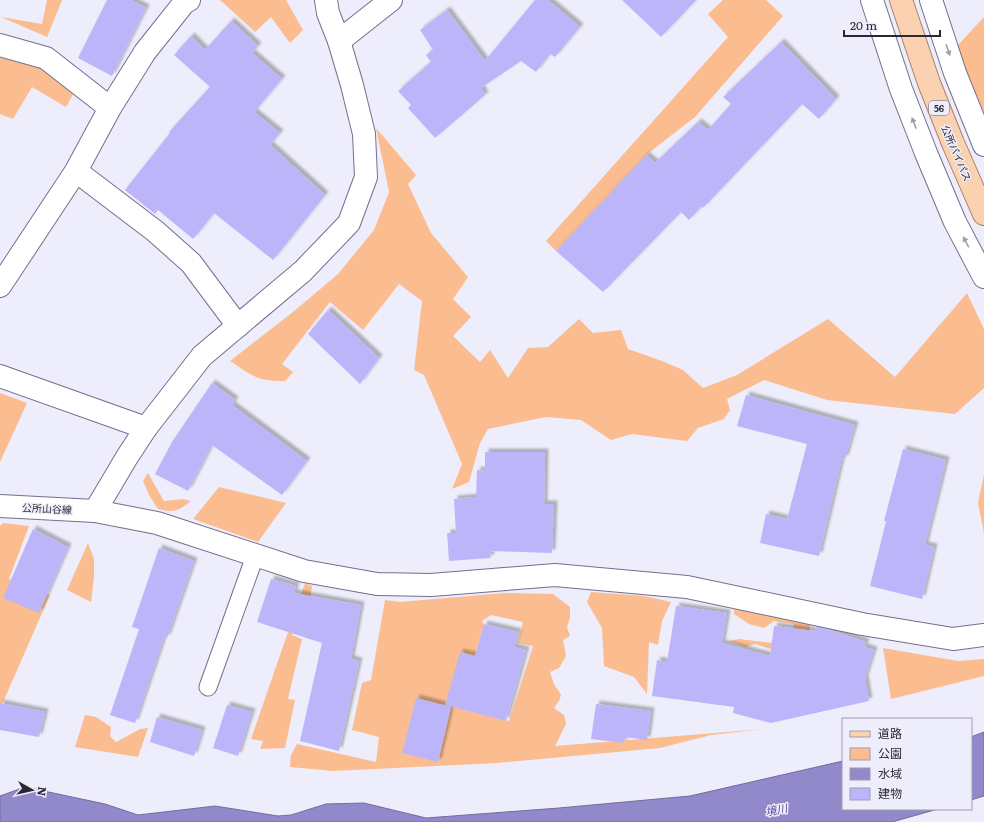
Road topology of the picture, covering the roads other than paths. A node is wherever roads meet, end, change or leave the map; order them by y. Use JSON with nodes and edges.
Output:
{"nodes":[{"id":1,"x":189,"y":0,"type":"edge"},
{"id":2,"x":326,"y":0,"type":"edge"},
{"id":3,"x":391,"y":0,"type":"edge"},
{"id":4,"x":872,"y":0,"type":"edge"},
{"id":5,"x":901,"y":0,"type":"edge"},
{"id":6,"x":931,"y":0,"type":"edge"},
{"id":7,"x":339,"y":41,"type":"junction"},
{"id":8,"x":0,"y":45,"type":"edge"},
{"id":9,"x":110,"y":108,"type":"junction"},
{"id":10,"x":984,"y":145,"type":"edge"},
{"id":11,"x":76,"y":171,"type":"junction"},
{"id":12,"x":984,"y":214,"type":"edge"},
{"id":13,"x":984,"y":277,"type":"edge"},
{"id":14,"x":0,"y":286,"type":"edge"},
{"id":15,"x":238,"y":326,"type":"junction"},
{"id":16,"x":0,"y":376,"type":"edge"},
{"id":17,"x":146,"y":428,"type":"junction"},
{"id":18,"x":0,"y":506,"type":"edge"},
{"id":19,"x":95,"y":511,"type":"junction"},
{"id":20,"x":255,"y":556,"type":"junction"},
{"id":21,"x":984,"y":635,"type":"edge"},
{"id":22,"x":208,"y":687,"type":"dead end"}],
"edges":[{"from":1,"to":9,"type":"street"},
{"from":2,"to":7,"type":"street"},
{"from":3,"to":7,"type":"street"},
{"from":13,"to":4,"type":"street","one_way":true},
{"from":5,"to":12,"type":"main road","name":"公所バイパス","number":"56"},
{"from":6,"to":10,"type":"street","one_way":true},
{"from":7,"to":15,"type":"street"},
{"from":8,"to":9,"type":"street"},
{"from":9,"to":11,"type":"street"},
{"from":11,"to":14,"type":"street"},
{"from":11,"to":15,"type":"street"},
{"from":15,"to":17,"type":"street"},
{"from":16,"to":17,"type":"street"},
{"from":17,"to":19,"type":"street"},
{"from":18,"to":19,"type":"street","name":"公所山谷線"},
{"from":19,"to":20,"type":"street","name":"公所山谷線"},
{"from":20,"to":21,"type":"street","name":"公所山谷線"},
{"from":20,"to":22,"type":"lane"}]}
